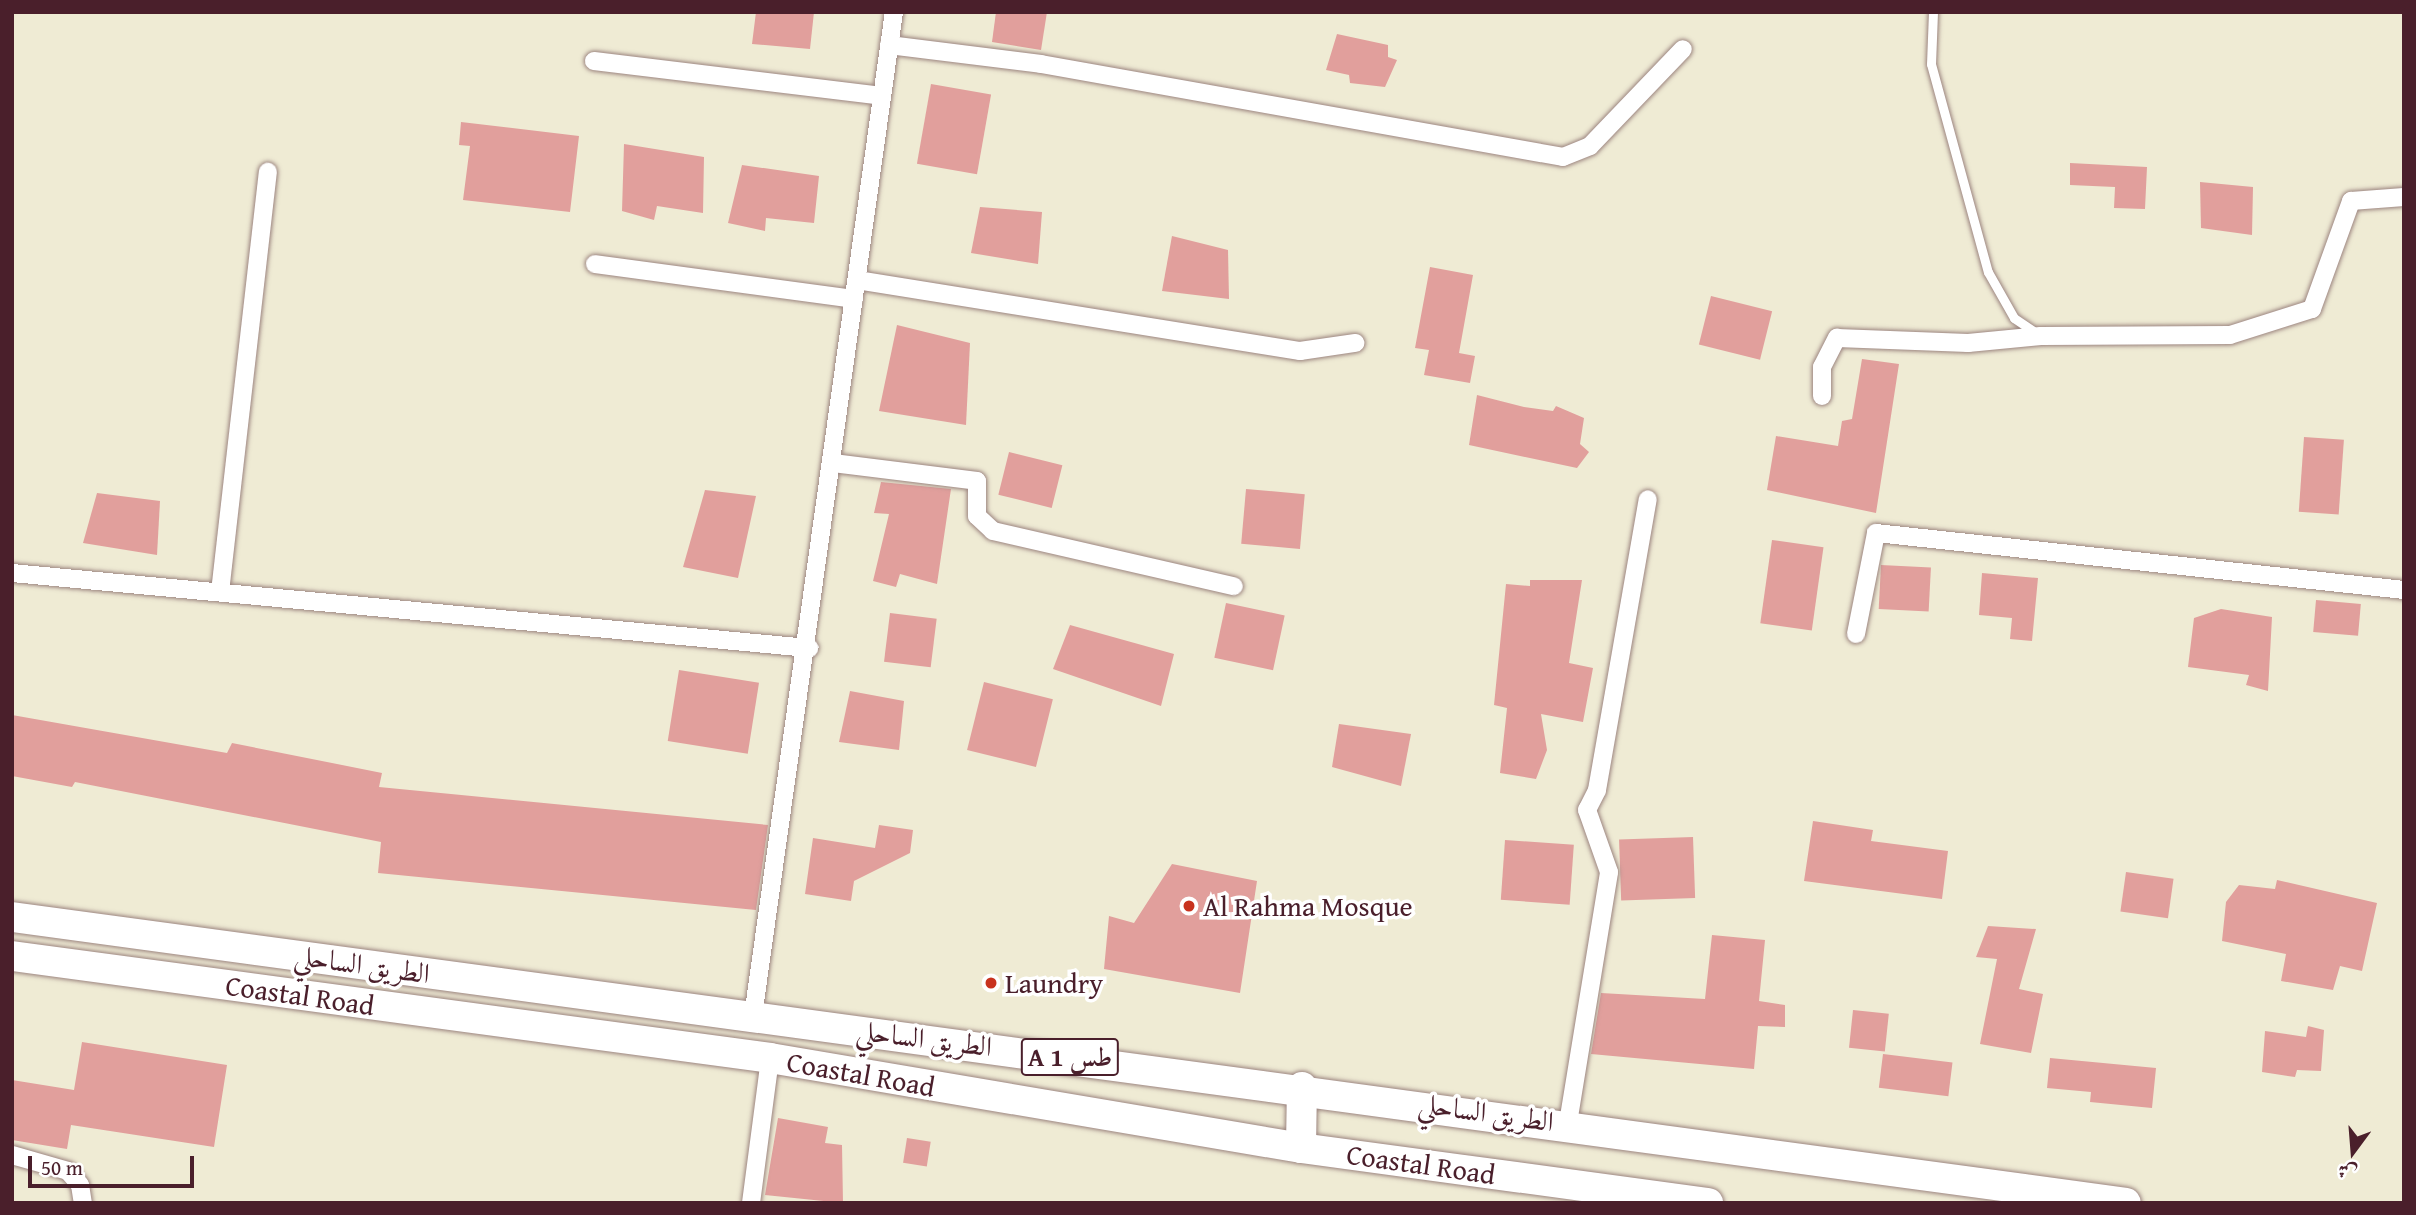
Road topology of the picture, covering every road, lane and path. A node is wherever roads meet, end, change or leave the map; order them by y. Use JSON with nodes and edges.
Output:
{"nodes":[{"id":1,"x":894,"y":12,"type":"edge"},
{"id":2,"x":1933,"y":12,"type":"edge"},
{"id":3,"x":889,"y":45,"type":"junction"},
{"id":4,"x":1683,"y":49,"type":"dead end"},
{"id":5,"x":594,"y":61,"type":"dead end"},
{"id":6,"x":882,"y":96,"type":"junction"},
{"id":7,"x":268,"y":172,"type":"dead end"},
{"id":8,"x":2404,"y":197,"type":"edge"},
{"id":9,"x":595,"y":264,"type":"dead end"},
{"id":10,"x":857,"y":280,"type":"junction"},
{"id":11,"x":854,"y":299,"type":"junction"},
{"id":12,"x":2041,"y":336,"type":"junction"},
{"id":13,"x":1355,"y":343,"type":"dead end"},
{"id":14,"x":1822,"y":396,"type":"dead end"},
{"id":15,"x":833,"y":463,"type":"junction"},
{"id":16,"x":1648,"y":499,"type":"dead end"},
{"id":17,"x":12,"y":573,"type":"edge"},
{"id":18,"x":1234,"y":586,"type":"dead end"},
{"id":19,"x":2404,"y":590,"type":"edge"},
{"id":20,"x":220,"y":592,"type":"junction"},
{"id":21,"x":1856,"y":634,"type":"dead end"},
{"id":22,"x":809,"y":648,"type":"junction"},
{"id":23,"x":12,"y":917,"type":"edge"},
{"id":24,"x":12,"y":956,"type":"edge"},
{"id":25,"x":752,"y":1016,"type":"junction"},
{"id":26,"x":770,"y":1058,"type":"junction"},
{"id":27,"x":1302,"y":1087,"type":"junction"},
{"id":28,"x":1568,"y":1123,"type":"junction"},
{"id":29,"x":1301,"y":1148,"type":"junction"},
{"id":30,"x":12,"y":1155,"type":"edge"},
{"id":31,"x":83,"y":1203,"type":"edge"},
{"id":32,"x":751,"y":1203,"type":"edge"},
{"id":33,"x":1708,"y":1203,"type":"edge"},
{"id":34,"x":2126,"y":1203,"type":"edge"}],
"edges":[{"from":1,"to":3,"type":"street"},
{"from":2,"to":12,"type":"lane"},
{"from":3,"to":4,"type":"street"},
{"from":3,"to":6,"type":"street"},
{"from":5,"to":6,"type":"street"},
{"from":6,"to":10,"type":"street"},
{"from":7,"to":20,"type":"street"},
{"from":8,"to":12,"type":"street"},
{"from":9,"to":11,"type":"street"},
{"from":10,"to":11,"type":"street"},
{"from":10,"to":13,"type":"street"},
{"from":11,"to":15,"type":"street"},
{"from":12,"to":14,"type":"street"},
{"from":15,"to":18,"type":"street"},
{"from":15,"to":22,"type":"street"},
{"from":16,"to":28,"type":"street"},
{"from":17,"to":20,"type":"street"},
{"from":19,"to":21,"type":"street"},
{"from":20,"to":22,"type":"street"},
{"from":22,"to":25,"type":"street"},
{"from":23,"to":25,"type":"highway","name":"الطريق الساحلي","number":"A 1 طس"},
{"from":24,"to":26,"type":"highway","name":"Coastal Road","number":"A 1 طس"},
{"from":25,"to":27,"type":"highway","name":"الطريق الساحلي","number":"A 1 طس"},
{"from":26,"to":29,"type":"highway","name":"Coastal Road","number":"A 1 طس"},
{"from":26,"to":32,"type":"street"},
{"from":27,"to":28,"type":"highway","name":"الطريق الساحلي","number":"A 1 طس"},
{"from":27,"to":29,"type":"highway"},
{"from":28,"to":34,"type":"highway","name":"الطريق الساحلي","number":"A 1 طس"},
{"from":29,"to":33,"type":"highway","name":"Coastal Road","number":"A 1 طس"},
{"from":30,"to":31,"type":"street"}]}
